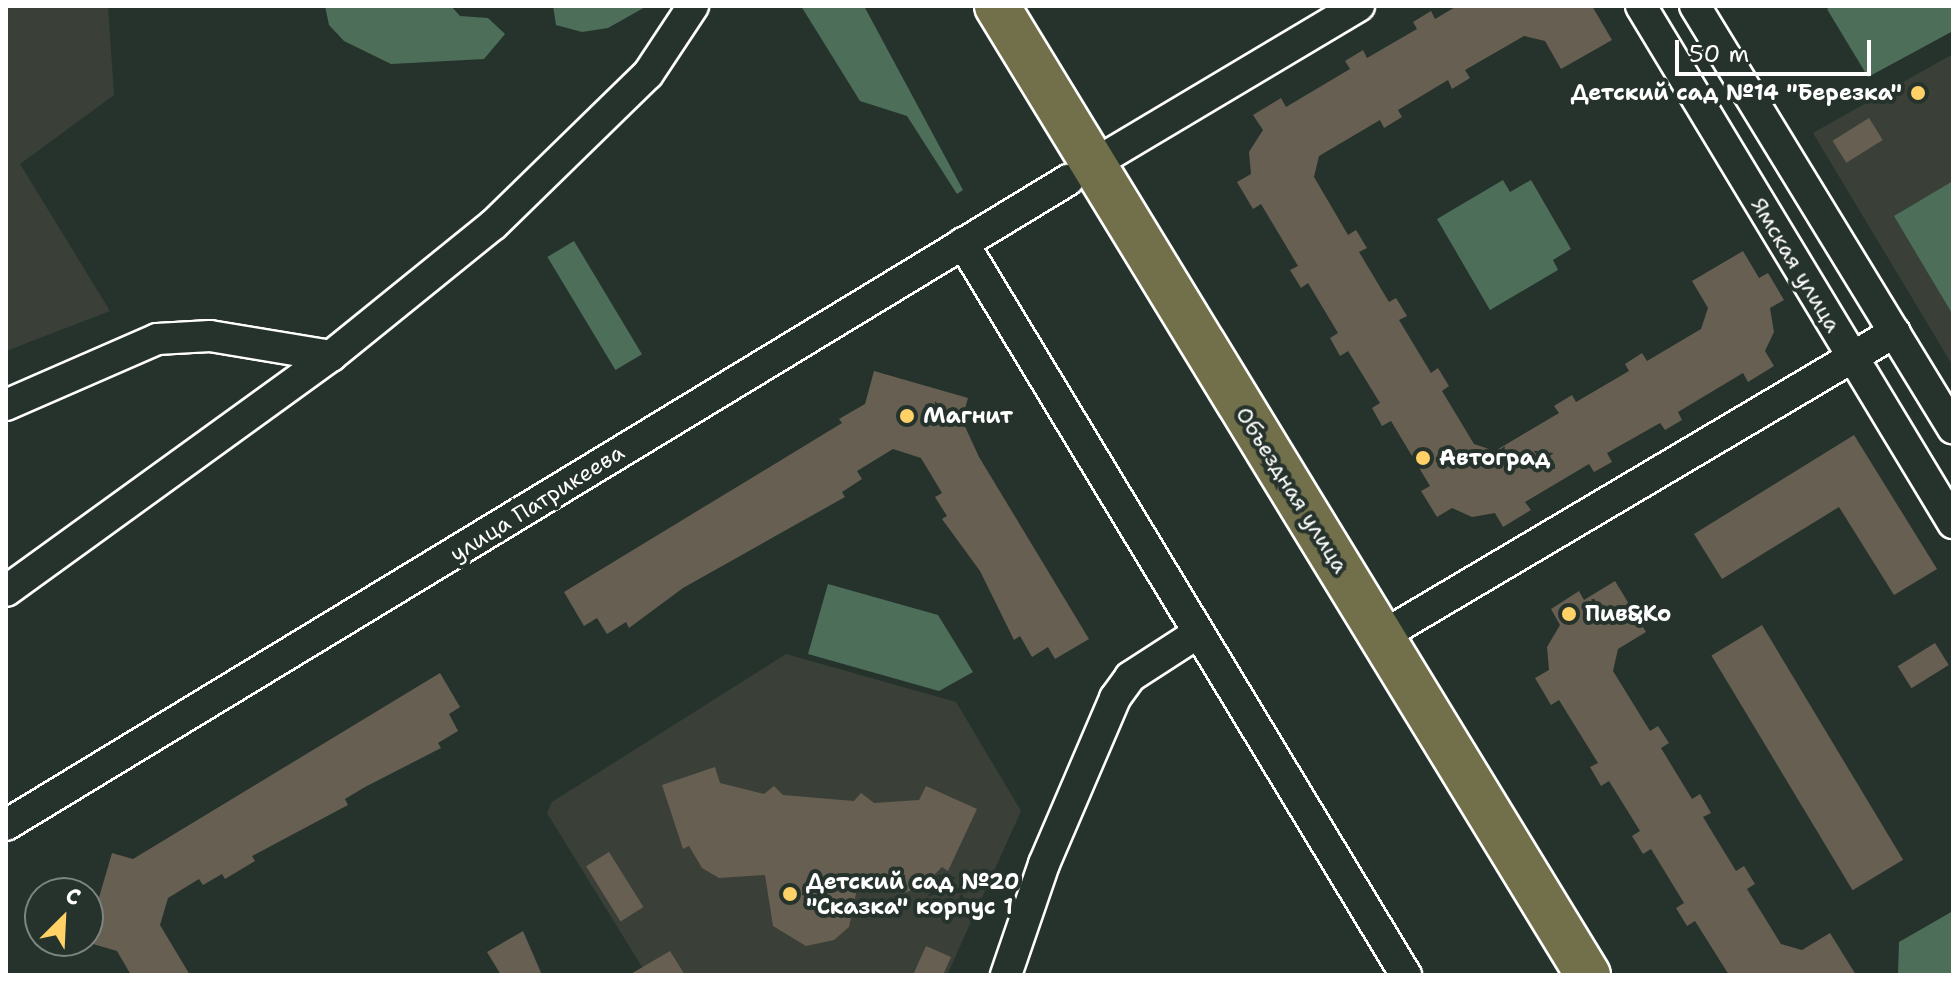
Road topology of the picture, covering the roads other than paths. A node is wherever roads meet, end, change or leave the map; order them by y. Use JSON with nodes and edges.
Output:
{"nodes":[{"id":1,"x":693,"y":6,"type":"edge"},
{"id":2,"x":963,"y":6,"type":"edge"},
{"id":3,"x":997,"y":6,"type":"edge"},
{"id":4,"x":1359,"y":6,"type":"edge"},
{"id":5,"x":1641,"y":6,"type":"edge"},
{"id":6,"x":1695,"y":6,"type":"edge"},
{"id":7,"x":1080,"y":173,"type":"junction"},
{"id":8,"x":963,"y":243,"type":"junction"},
{"id":9,"x":1895,"y":332,"type":"junction"},
{"id":10,"x":331,"y":356,"type":"junction"},
{"id":11,"x":1852,"y":357,"type":"junction"},
{"id":12,"x":6,"y":405,"type":"edge"},
{"id":13,"x":1953,"y":428,"type":"edge"},
{"id":14,"x":1953,"y":523,"type":"edge"},
{"id":15,"x":6,"y":591,"type":"edge"},
{"id":16,"x":1198,"y":633,"type":"junction"},
{"id":17,"x":1369,"y":644,"type":"junction"},
{"id":18,"x":6,"y":825,"type":"edge"},
{"id":19,"x":1006,"y":975,"type":"edge"},
{"id":20,"x":1406,"y":975,"type":"edge"},
{"id":21,"x":1553,"y":975,"type":"edge"},
{"id":22,"x":1588,"y":975,"type":"edge"}],
"edges":[{"from":1,"to":10,"type":"street"},
{"from":2,"to":7,"type":"main road","name":"Объездная улица"},
{"from":3,"to":7,"type":"main road","name":"Объездная улица"},
{"from":4,"to":7,"type":"street","name":"улица Патрикеева"},
{"from":5,"to":11,"type":"street","name":"Ямская улица"},
{"from":6,"to":9,"type":"street"},
{"from":7,"to":8,"type":"street","name":"улица Патрикеева"},
{"from":7,"to":17,"type":"main road","name":"Объездная улица"},
{"from":8,"to":16,"type":"street"},
{"from":8,"to":18,"type":"street","name":"улица Патрикеева"},
{"from":9,"to":11,"type":"street"},
{"from":9,"to":13,"type":"street"},
{"from":10,"to":12,"type":"street"},
{"from":10,"to":15,"type":"street"},
{"from":11,"to":14,"type":"street","name":"Ямская улица"},
{"from":11,"to":17,"type":"street"},
{"from":16,"to":19,"type":"street"},
{"from":16,"to":20,"type":"street"},
{"from":17,"to":21,"type":"main road","name":"Объездная улица"},
{"from":17,"to":22,"type":"main road","name":"Объездная улица"}]}
